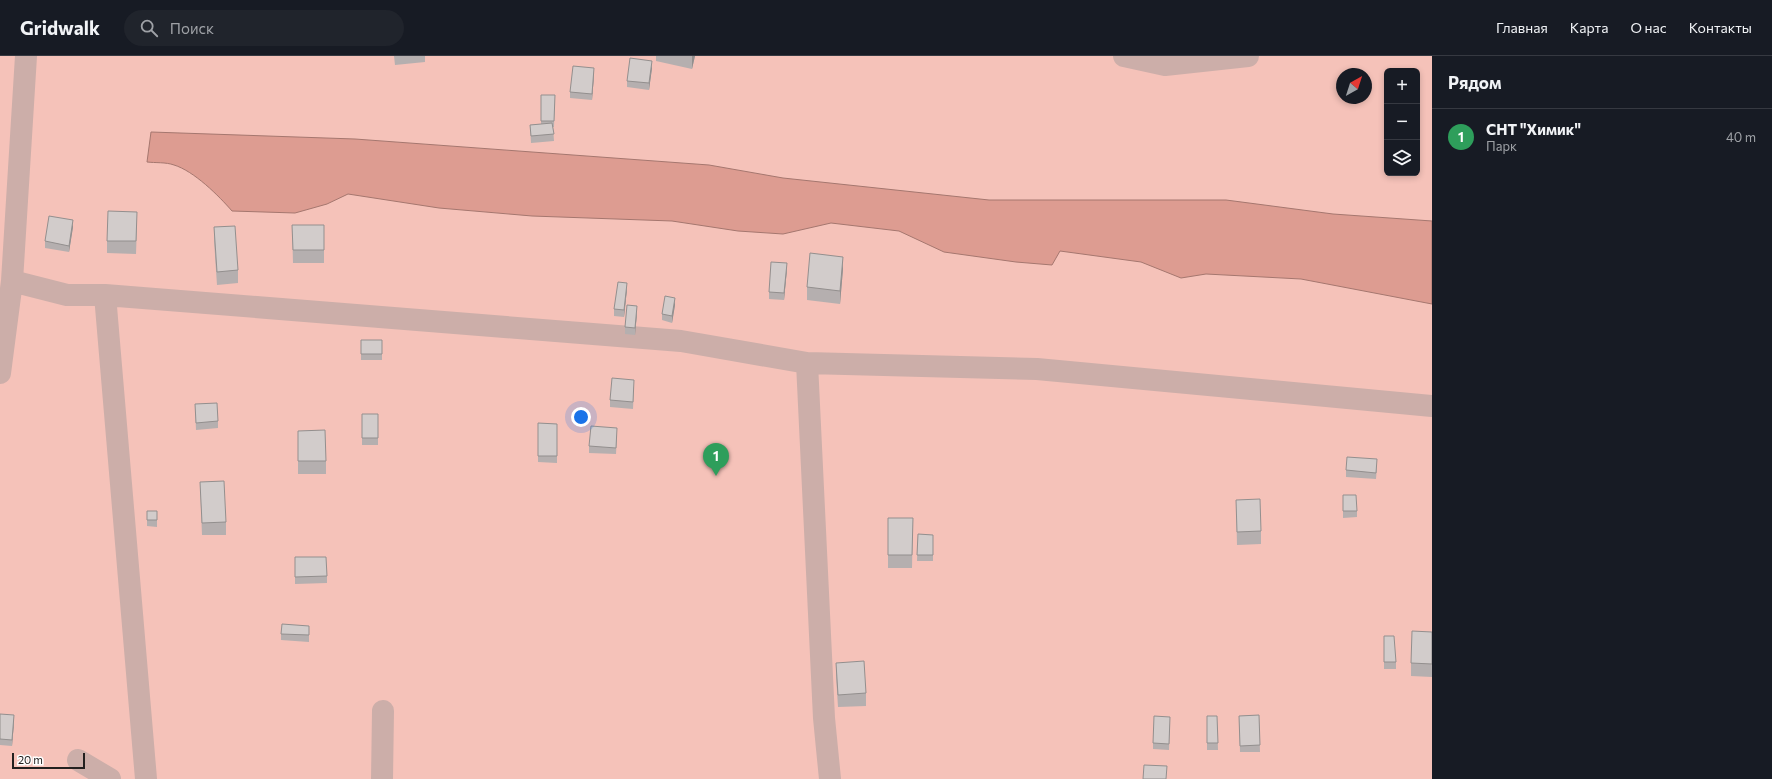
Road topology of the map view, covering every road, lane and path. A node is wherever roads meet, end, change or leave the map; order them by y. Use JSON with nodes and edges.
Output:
{"nodes":[{"id":1,"x":26,"y":56,"type":"edge"},
{"id":2,"x":1124,"y":56,"type":"edge"},
{"id":3,"x":1248,"y":56,"type":"edge"},
{"id":4,"x":12,"y":281,"type":"junction"},
{"id":5,"x":105,"y":295,"type":"junction"},
{"id":6,"x":807,"y":363,"type":"junction"},
{"id":7,"x":0,"y":373,"type":"edge"},
{"id":8,"x":1432,"y":406,"type":"edge"},
{"id":9,"x":383,"y":711,"type":"dead end"},
{"id":10,"x":78,"y":760,"type":"dead end"},
{"id":11,"x":110,"y":779,"type":"edge"},
{"id":12,"x":146,"y":779,"type":"edge"},
{"id":13,"x":382,"y":779,"type":"edge"},
{"id":14,"x":830,"y":779,"type":"edge"}],
"edges":[{"from":1,"to":4,"type":"street"},
{"from":2,"to":3,"type":"street"},
{"from":4,"to":5,"type":"street"},
{"from":4,"to":7,"type":"street"},
{"from":5,"to":6,"type":"street"},
{"from":5,"to":12,"type":"street"},
{"from":6,"to":8,"type":"street"},
{"from":6,"to":14,"type":"street"},
{"from":9,"to":13,"type":"street"},
{"from":10,"to":11,"type":"street"}]}
